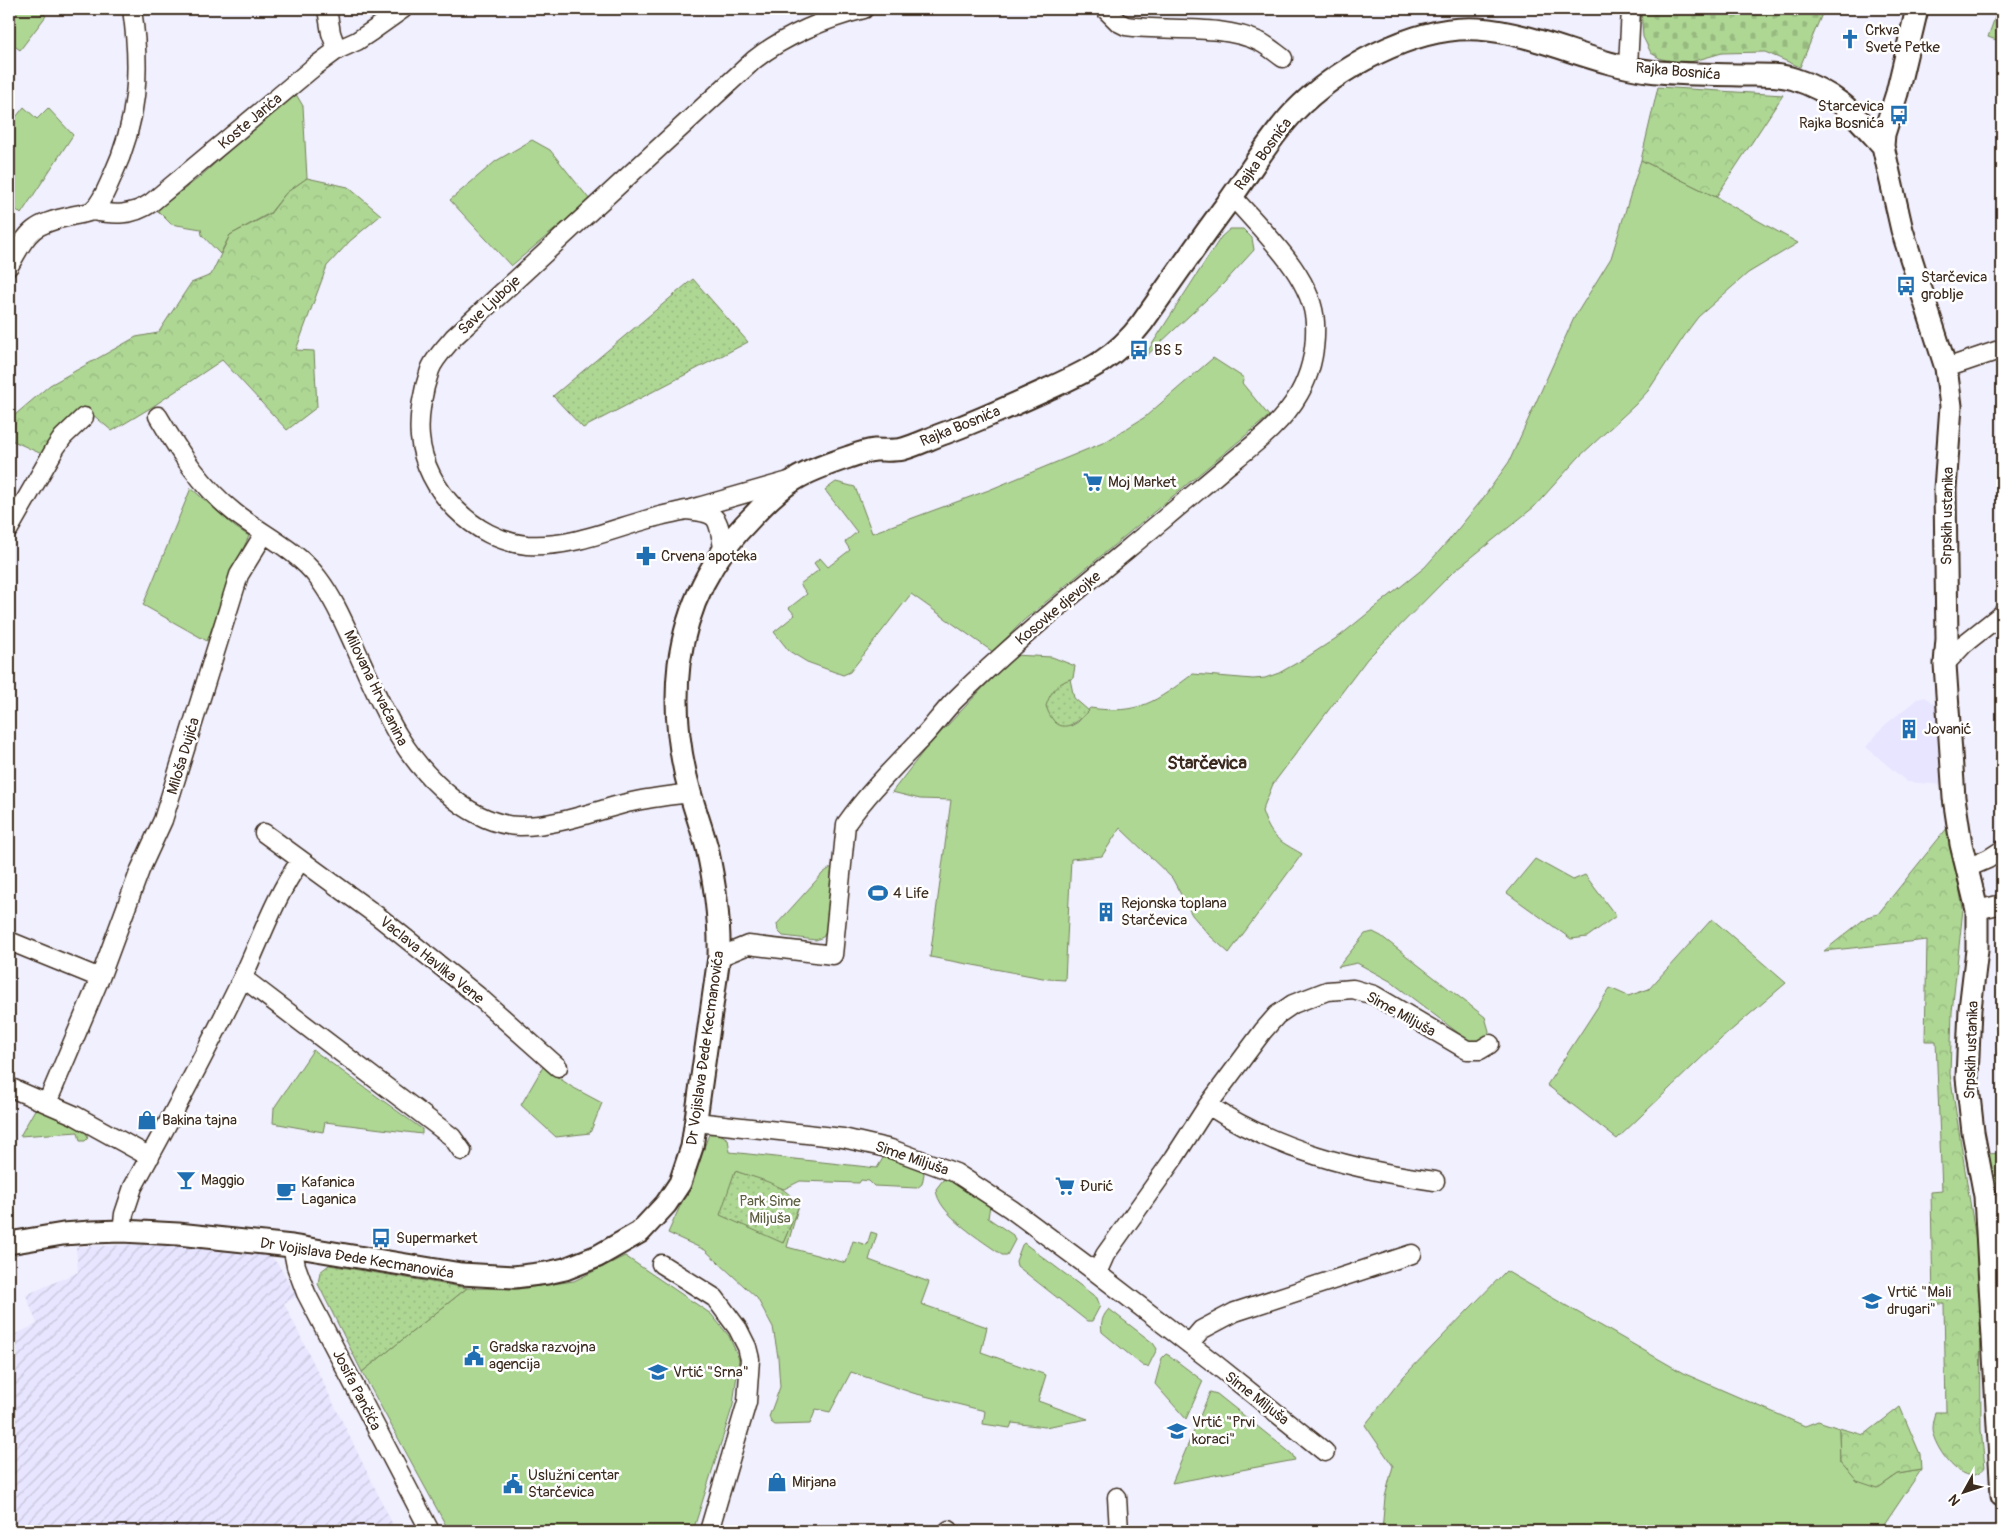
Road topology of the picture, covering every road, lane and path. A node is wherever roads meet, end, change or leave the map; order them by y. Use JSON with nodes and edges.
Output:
{"nodes":[{"id":1,"x":132,"y":9,"type":"edge"},
{"id":2,"x":327,"y":9,"type":"edge"},
{"id":3,"x":403,"y":9,"type":"edge"},
{"id":4,"x":864,"y":9,"type":"edge"},
{"id":5,"x":1106,"y":9,"type":"edge"},
{"id":6,"x":1631,"y":9,"type":"edge"},
{"id":7,"x":1916,"y":9,"type":"edge"},
{"id":8,"x":337,"y":50,"type":"junction"},
{"id":9,"x":1283,"y":58,"type":"dead end"},
{"id":10,"x":1628,"y":66,"type":"junction"},
{"id":11,"x":1883,"y":146,"type":"junction"},
{"id":12,"x":1232,"y":196,"type":"junction"},
{"id":13,"x":92,"y":211,"type":"junction"},
{"id":14,"x":9,"y":266,"type":"edge"},
{"id":15,"x":2002,"y":349,"type":"edge"},
{"id":16,"x":1946,"y":368,"type":"junction"},
{"id":17,"x":158,"y":416,"type":"dead end"},
{"id":18,"x":84,"y":417,"type":"dead end"},
{"id":19,"x":794,"y":480,"type":"junction"},
{"id":20,"x":686,"y":510,"type":"junction"},
{"id":21,"x":9,"y":528,"type":"edge"},
{"id":22,"x":264,"y":534,"type":"junction"},
{"id":23,"x":723,"y":548,"type":"junction"},
{"id":24,"x":2002,"y":614,"type":"edge"},
{"id":25,"x":1945,"y":664,"type":"junction"},
{"id":26,"x":690,"y":793,"type":"junction"},
{"id":27,"x":264,"y":833,"type":"dead end"},
{"id":28,"x":2002,"y":850,"type":"edge"},
{"id":29,"x":301,"y":860,"type":"junction"},
{"id":30,"x":1967,"y":868,"type":"junction"},
{"id":31,"x":2002,"y":904,"type":"edge"},
{"id":32,"x":1977,"y":910,"type":"junction"},
{"id":33,"x":9,"y":941,"type":"edge"},
{"id":34,"x":719,"y":957,"type":"junction"},
{"id":35,"x":100,"y":978,"type":"junction"},
{"id":36,"x":243,"y":978,"type":"junction"},
{"id":37,"x":1490,"y":1044,"type":"dead end"},
{"id":38,"x":558,"y":1067,"type":"dead end"},
{"id":39,"x":9,"y":1086,"type":"edge"},
{"id":40,"x":47,"y":1103,"type":"junction"},
{"id":41,"x":1208,"y":1105,"type":"junction"},
{"id":42,"x":696,"y":1122,"type":"junction"},
{"id":43,"x":462,"y":1152,"type":"dead end"},
{"id":44,"x":150,"y":1157,"type":"junction"},
{"id":45,"x":1435,"y":1181,"type":"dead end"},
{"id":46,"x":122,"y":1231,"type":"junction"},
{"id":47,"x":9,"y":1243,"type":"edge"},
{"id":48,"x":292,"y":1246,"type":"junction"},
{"id":49,"x":1412,"y":1254,"type":"dead end"},
{"id":50,"x":661,"y":1264,"type":"dead end"},
{"id":51,"x":1097,"y":1274,"type":"junction"},
{"id":52,"x":1189,"y":1344,"type":"junction"},
{"id":53,"x":1999,"y":1391,"type":"edge"},
{"id":54,"x":1325,"y":1452,"type":"dead end"},
{"id":55,"x":2002,"y":1496,"type":"edge"},
{"id":56,"x":1117,"y":1497,"type":"dead end"},
{"id":57,"x":430,"y":1531,"type":"edge"},
{"id":58,"x":708,"y":1531,"type":"edge"},
{"id":59,"x":1119,"y":1531,"type":"edge"}],
"edges":[{"from":1,"to":13,"type":"street"},
{"from":2,"to":8,"type":"street"},
{"from":3,"to":8,"type":"street","name":"Koste Jarića"},
{"from":4,"to":20,"type":"street","name":"Save Ljuboje"},
{"from":5,"to":9,"type":"street"},
{"from":6,"to":10,"type":"street"},
{"from":7,"to":11,"type":"street"},
{"from":8,"to":13,"type":"street","name":"Koste Jarića"},
{"from":10,"to":11,"type":"street","name":"Rajka Bosnića"},
{"from":10,"to":12,"type":"street","name":"Rajka Bosnića"},
{"from":11,"to":16,"type":"street","name":"Srpskih ustanika"},
{"from":12,"to":19,"type":"street","name":"Rajka Bosnića"},
{"from":12,"to":34,"type":"street","name":"Kosovke djevojke"},
{"from":13,"to":14,"type":"street","name":"Koste Jarića"},
{"from":15,"to":16,"type":"street"},
{"from":16,"to":25,"type":"street","name":"Srpskih ustanika"},
{"from":17,"to":22,"type":"street","name":"Milovana Hrvaćanina"},
{"from":18,"to":21,"type":"street"},
{"from":19,"to":20,"type":"street","name":"Save Ljuboje"},
{"from":19,"to":23,"type":"street","name":"Rajka Bosnića"},
{"from":20,"to":23,"type":"street","name":"Save Ljuboje"},
{"from":22,"to":26,"type":"street","name":"Milovana Hrvaćanina"},
{"from":22,"to":35,"type":"street","name":"Miloša Dujića"},
{"from":23,"to":26,"type":"street","name":"Dr Vojislava Đede Kecmanovića"},
{"from":24,"to":25,"type":"street"},
{"from":25,"to":30,"type":"street","name":"Srpskih ustanika"},
{"from":26,"to":34,"type":"street","name":"Dr Vojislava Đede Kecmanovića"},
{"from":27,"to":29,"type":"street","name":"Vaclava Havlika Vene"},
{"from":28,"to":30,"type":"street"},
{"from":29,"to":36,"type":"street"},
{"from":29,"to":38,"type":"street","name":"Vaclava Havlika Vene"},
{"from":30,"to":32,"type":"street","name":"Srpskih ustanika"},
{"from":31,"to":32,"type":"street"},
{"from":32,"to":53,"type":"street","name":"Srpskih ustanika"},
{"from":33,"to":35,"type":"street"},
{"from":34,"to":42,"type":"street","name":"Dr Vojislava Đede Kecmanovića"},
{"from":35,"to":40,"type":"street","name":"Miloša Dujića"},
{"from":36,"to":43,"type":"street"},
{"from":36,"to":44,"type":"street"},
{"from":37,"to":41,"type":"street","name":"Sime Miljuša"},
{"from":39,"to":40,"type":"street"},
{"from":40,"to":44,"type":"street"},
{"from":41,"to":45,"type":"street"},
{"from":41,"to":51,"type":"street","name":"Sime Miljuša"},
{"from":42,"to":48,"type":"street","name":"Dr Vojislava Đede Kecmanovića"},
{"from":42,"to":51,"type":"street","name":"Sime Miljuša"},
{"from":44,"to":46,"type":"street"},
{"from":46,"to":47,"type":"street","name":"Dr Vojislava Đede Kecmanovića"},
{"from":46,"to":48,"type":"street","name":"Dr Vojislava Đede Kecmanovića"},
{"from":48,"to":57,"type":"street","name":"Josifa Pančića"},
{"from":49,"to":52,"type":"street"},
{"from":50,"to":58,"type":"street"},
{"from":51,"to":52,"type":"street","name":"Sime Miljuša"},
{"from":52,"to":54,"type":"street","name":"Sime Miljuša"},
{"from":53,"to":55,"type":"street","name":"Srpskih ustanika"},
{"from":56,"to":59,"type":"street"}]}
